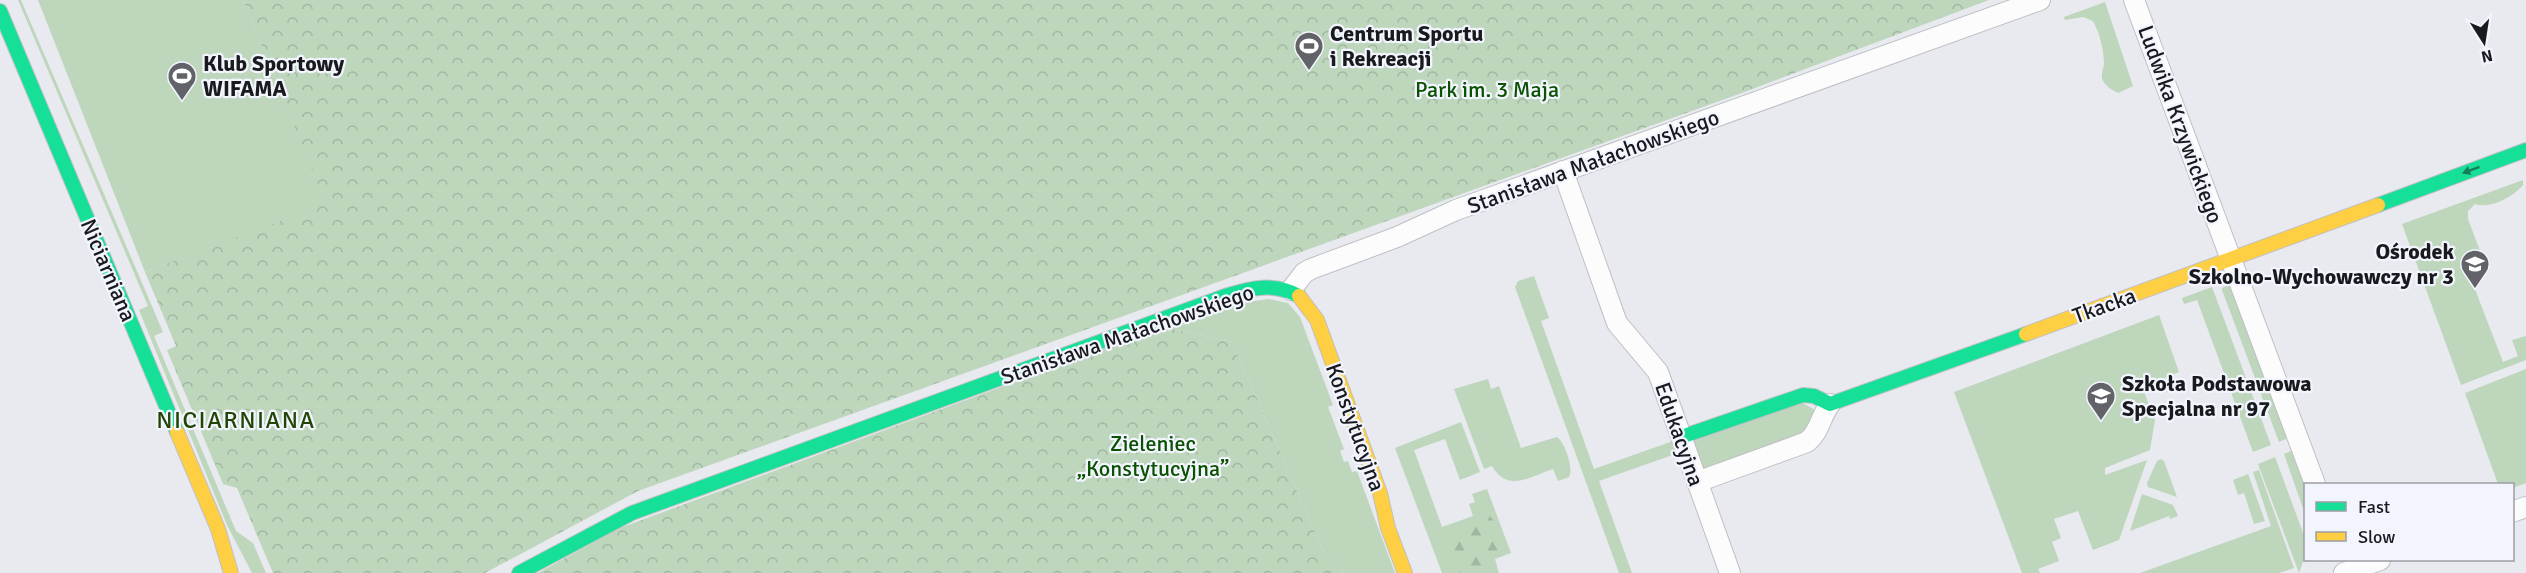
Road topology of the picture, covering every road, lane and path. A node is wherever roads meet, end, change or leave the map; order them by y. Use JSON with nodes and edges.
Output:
{"nodes":[{"id":1,"x":2040,"y":0,"type":"edge"},
{"id":2,"x":2134,"y":0,"type":"edge"},
{"id":3,"x":0,"y":11,"type":"edge"},
{"id":4,"x":2526,"y":150,"type":"edge"},
{"id":5,"x":1563,"y":171,"type":"junction"},
{"id":6,"x":2232,"y":260,"type":"junction"},
{"id":7,"x":1291,"y":290,"type":"junction"},
{"id":8,"x":1830,"y":404,"type":"junction"},
{"id":9,"x":1681,"y":437,"type":"junction"},
{"id":10,"x":1697,"y":482,"type":"junction"},
{"id":11,"x":2315,"y":483,"type":"edge"},
{"id":12,"x":218,"y":528,"type":"junction"},
{"id":13,"x":2375,"y":561,"type":"edge"},
{"id":14,"x":2345,"y":569,"type":"edge"},
{"id":15,"x":231,"y":573,"type":"edge"},
{"id":16,"x":246,"y":573,"type":"edge"},
{"id":17,"x":519,"y":573,"type":"edge"},
{"id":18,"x":1405,"y":573,"type":"edge"},
{"id":19,"x":1730,"y":573,"type":"edge"}],
"edges":[{"from":1,"to":5,"type":"street","name":"Stanisława Małachowskiego"},
{"from":2,"to":6,"type":"street","name":"Ludwika Krzywickiego"},
{"from":3,"to":12,"type":"street","name":"Niciarniana"},
{"from":4,"to":6,"type":"street","name":"Tkacka","one_way":true},
{"from":5,"to":7,"type":"street","name":"Stanisława Małachowskiego"},
{"from":5,"to":9,"type":"street","name":"Edukacyjna"},
{"from":6,"to":8,"type":"street","name":"Tkacka"},
{"from":6,"to":11,"type":"street","name":"Ludwika Krzywickiego"},
{"from":7,"to":17,"type":"street","name":"Stanisława Małachowskiego"},
{"from":7,"to":18,"type":"street","name":"Konstytucyjna"},
{"from":8,"to":9,"type":"street"},
{"from":8,"to":10,"type":"street"},
{"from":9,"to":10,"type":"street","name":"Edukacyjna"},
{"from":10,"to":19,"type":"street","name":"Edukacyjna"},
{"from":12,"to":15,"type":"street","name":"Niciarniana"},
{"from":12,"to":16,"type":"street","name":"Niciarniana"},
{"from":13,"to":14,"type":"street"}]}
